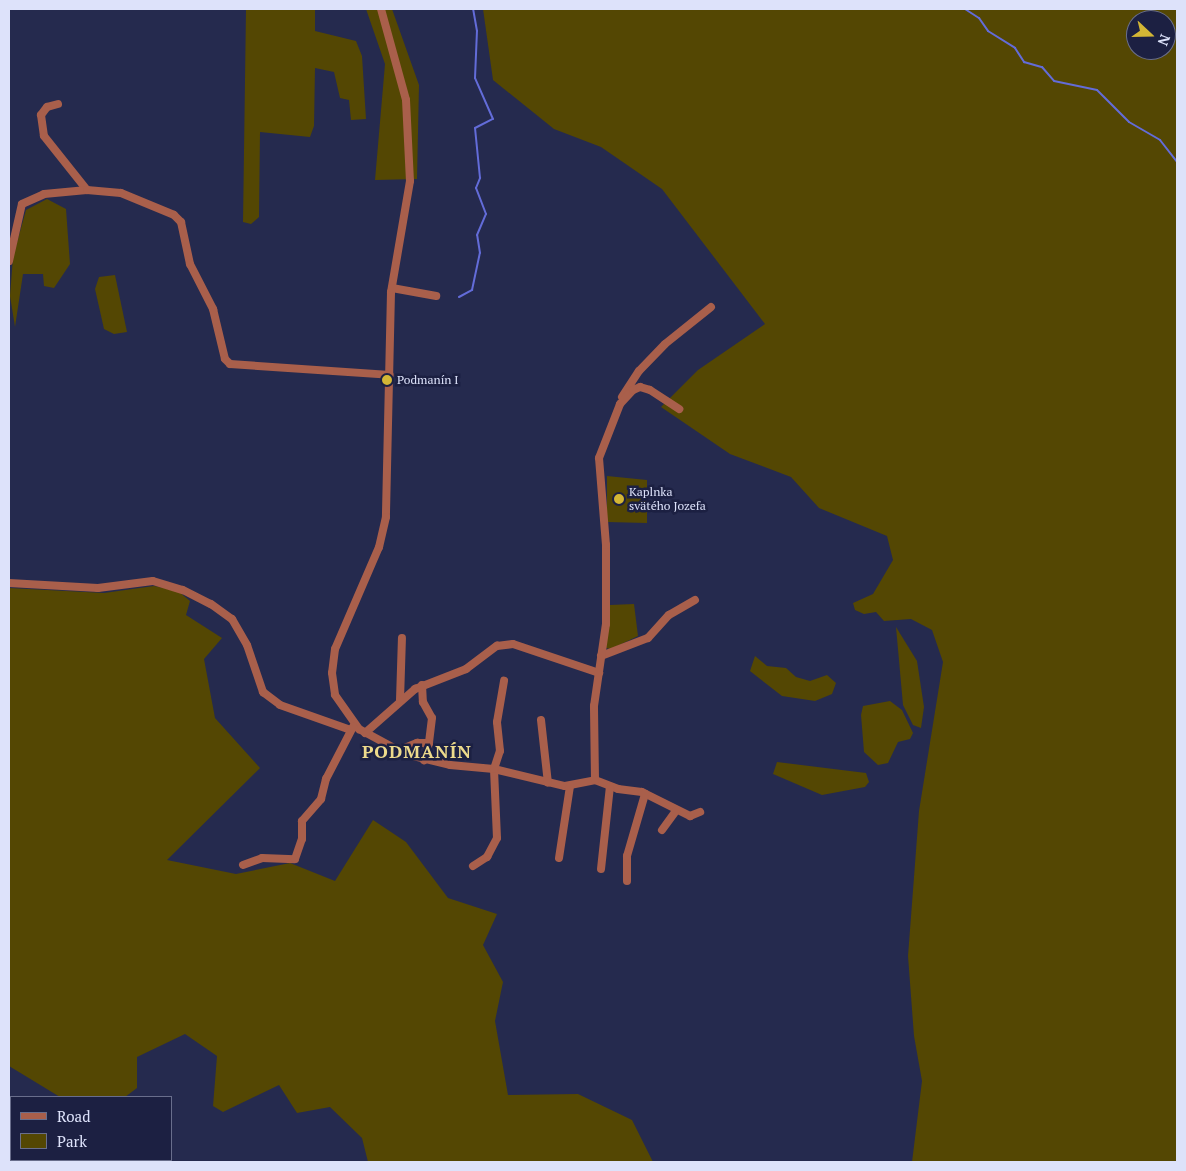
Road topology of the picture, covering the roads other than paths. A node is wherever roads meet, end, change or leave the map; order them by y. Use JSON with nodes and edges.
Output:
{"nodes":[{"id":1,"x":381,"y":9,"type":"edge"},
{"id":2,"x":58,"y":104,"type":"dead end"},
{"id":3,"x":87,"y":190,"type":"junction"},
{"id":4,"x":9,"y":209,"type":"edge"},
{"id":5,"x":18,"y":211,"type":"junction"},
{"id":6,"x":9,"y":261,"type":"edge"},
{"id":7,"x":392,"y":288,"type":"junction"},
{"id":8,"x":436,"y":296,"type":"dead end"},
{"id":9,"x":710,"y":307,"type":"dead end"},
{"id":10,"x":390,"y":376,"type":"junction"},
{"id":11,"x":620,"y":404,"type":"junction"},
{"id":12,"x":679,"y":409,"type":"dead end"},
{"id":13,"x":9,"y":583,"type":"edge"},
{"id":14,"x":695,"y":600,"type":"dead end"},
{"id":15,"x":402,"y":638,"type":"dead end"},
{"id":16,"x":601,"y":656,"type":"junction"},
{"id":17,"x":599,"y":672,"type":"junction"},
{"id":18,"x":504,"y":681,"type":"dead end"},
{"id":19,"x":422,"y":685,"type":"junction"},
{"id":20,"x":400,"y":700,"type":"junction"},
{"id":21,"x":541,"y":720,"type":"dead end"},
{"id":22,"x":352,"y":728,"type":"junction"},
{"id":23,"x":364,"y":733,"type":"junction"},
{"id":24,"x":428,"y":743,"type":"junction"},
{"id":25,"x":397,"y":751,"type":"junction"},
{"id":26,"x":424,"y":760,"type":"junction"},
{"id":27,"x":494,"y":769,"type":"junction"},
{"id":28,"x":595,"y":780,"type":"junction"},
{"id":29,"x":548,"y":783,"type":"junction"},
{"id":30,"x":570,"y":786,"type":"junction"},
{"id":31,"x":610,"y":786,"type":"junction"},
{"id":32,"x":645,"y":794,"type":"junction"},
{"id":33,"x":676,"y":811,"type":"junction"},
{"id":34,"x":700,"y":812,"type":"dead end"},
{"id":35,"x":662,"y":830,"type":"dead end"},
{"id":36,"x":559,"y":858,"type":"dead end"},
{"id":37,"x":244,"y":865,"type":"dead end"},
{"id":38,"x":473,"y":866,"type":"dead end"},
{"id":39,"x":601,"y":869,"type":"dead end"},
{"id":40,"x":627,"y":881,"type":"dead end"}],
"edges":[{"from":1,"to":7,"type":"street"},
{"from":2,"to":3,"type":"street"},
{"from":3,"to":5,"type":"street"},
{"from":3,"to":10,"type":"street"},
{"from":4,"to":5,"type":"street"},
{"from":5,"to":6,"type":"street"},
{"from":7,"to":8,"type":"street"},
{"from":7,"to":10,"type":"street"},
{"from":9,"to":11,"type":"street"},
{"from":10,"to":22,"type":"street"},
{"from":11,"to":12,"type":"street"},
{"from":11,"to":16,"type":"street"},
{"from":13,"to":22,"type":"street"},
{"from":14,"to":16,"type":"street"},
{"from":15,"to":20,"type":"street"},
{"from":16,"to":17,"type":"street"},
{"from":17,"to":19,"type":"street"},
{"from":17,"to":28,"type":"street"},
{"from":18,"to":27,"type":"street"},
{"from":19,"to":20,"type":"street"},
{"from":19,"to":24,"type":"street"},
{"from":20,"to":23,"type":"street"},
{"from":21,"to":29,"type":"street"},
{"from":22,"to":23,"type":"street"},
{"from":22,"to":37,"type":"street"},
{"from":23,"to":25,"type":"street"},
{"from":24,"to":25,"type":"street"},
{"from":24,"to":26,"type":"street"},
{"from":25,"to":26,"type":"street"},
{"from":26,"to":27,"type":"street"},
{"from":27,"to":29,"type":"street"},
{"from":27,"to":38,"type":"street"},
{"from":28,"to":30,"type":"street"},
{"from":28,"to":31,"type":"street"},
{"from":29,"to":30,"type":"street"},
{"from":30,"to":36,"type":"street"},
{"from":31,"to":32,"type":"street"},
{"from":31,"to":39,"type":"street"},
{"from":32,"to":33,"type":"street"},
{"from":32,"to":40,"type":"street"},
{"from":33,"to":34,"type":"street"},
{"from":33,"to":35,"type":"street"}]}
